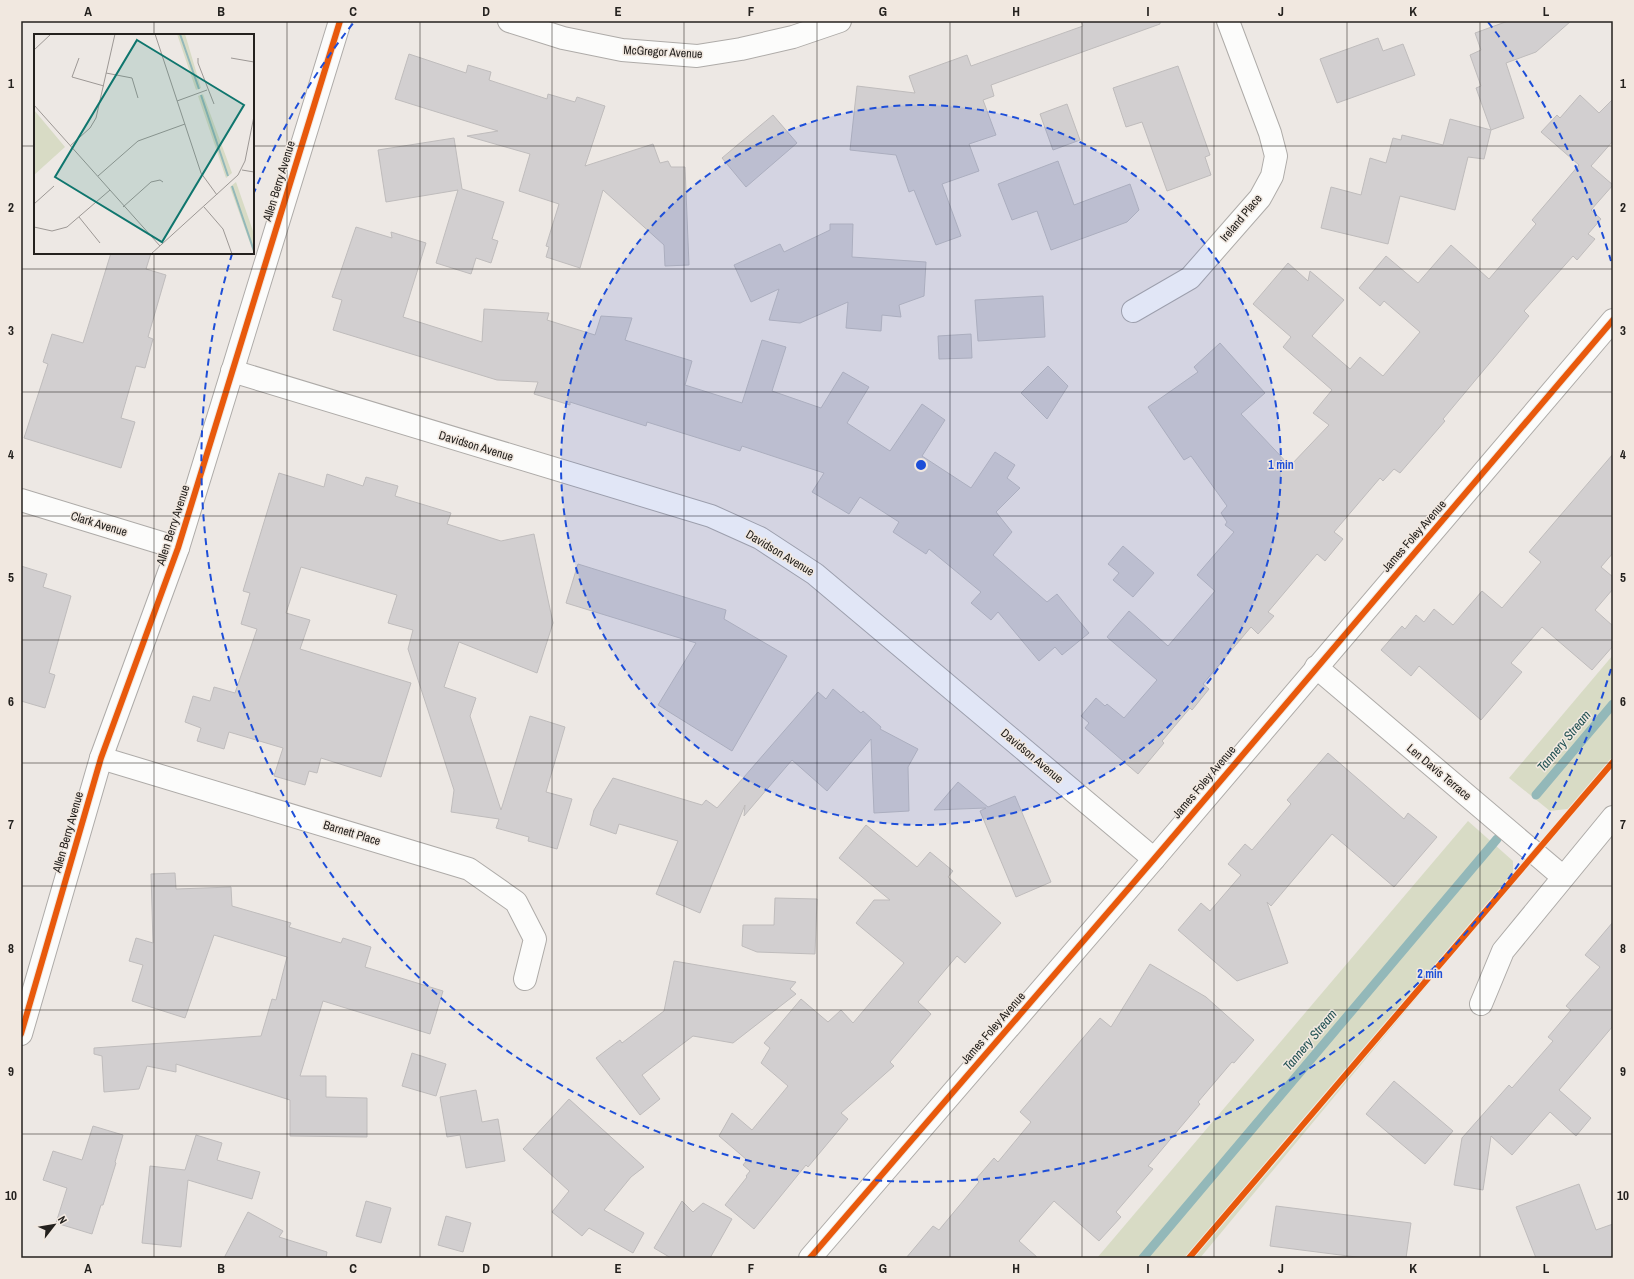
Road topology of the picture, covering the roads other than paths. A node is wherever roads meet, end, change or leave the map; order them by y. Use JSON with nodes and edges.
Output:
{"nodes":[{"id":1,"x":340,"y":21,"type":"edge"},
{"id":2,"x":510,"y":21,"type":"edge"},
{"id":3,"x":840,"y":21,"type":"edge"},
{"id":4,"x":1228,"y":21,"type":"edge"},
{"id":5,"x":1133,"y":311,"type":"dead end"},
{"id":6,"x":1613,"y":320,"type":"edge"},
{"id":7,"x":232,"y":371,"type":"junction"},
{"id":8,"x":21,"y":500,"type":"edge"},
{"id":9,"x":178,"y":548,"type":"junction"},
{"id":10,"x":1316,"y":667,"type":"junction"},
{"id":11,"x":101,"y":758,"type":"junction"},
{"id":12,"x":1613,"y":817,"type":"edge"},
{"id":13,"x":1154,"y":859,"type":"junction"},
{"id":14,"x":1563,"y":877,"type":"junction"},
{"id":15,"x":525,"y":979,"type":"dead end"},
{"id":16,"x":1481,"y":1004,"type":"dead end"},
{"id":17,"x":21,"y":1034,"type":"edge"},
{"id":18,"x":810,"y":1258,"type":"edge"}],
"edges":[{"from":1,"to":7,"type":"street","name":"Allen Berry Avenue"},
{"from":2,"to":3,"type":"street","name":"McGregor Avenue"},
{"from":4,"to":5,"type":"street","name":"Ireland Place"},
{"from":6,"to":10,"type":"street","name":"James Foley Avenue"},
{"from":7,"to":9,"type":"street","name":"Allen Berry Avenue"},
{"from":7,"to":13,"type":"street","name":"Davidson Avenue"},
{"from":8,"to":9,"type":"street","name":"Clark Avenue"},
{"from":9,"to":11,"type":"street","name":"Allen Berry Avenue"},
{"from":10,"to":13,"type":"street","name":"James Foley Avenue"},
{"from":10,"to":14,"type":"street","name":"Len Davis Terrace"},
{"from":11,"to":15,"type":"street","name":"Barnett Place"},
{"from":11,"to":17,"type":"street","name":"Allen Berry Avenue"},
{"from":12,"to":14,"type":"street"},
{"from":13,"to":18,"type":"street","name":"James Foley Avenue"},
{"from":14,"to":16,"type":"street"}]}
